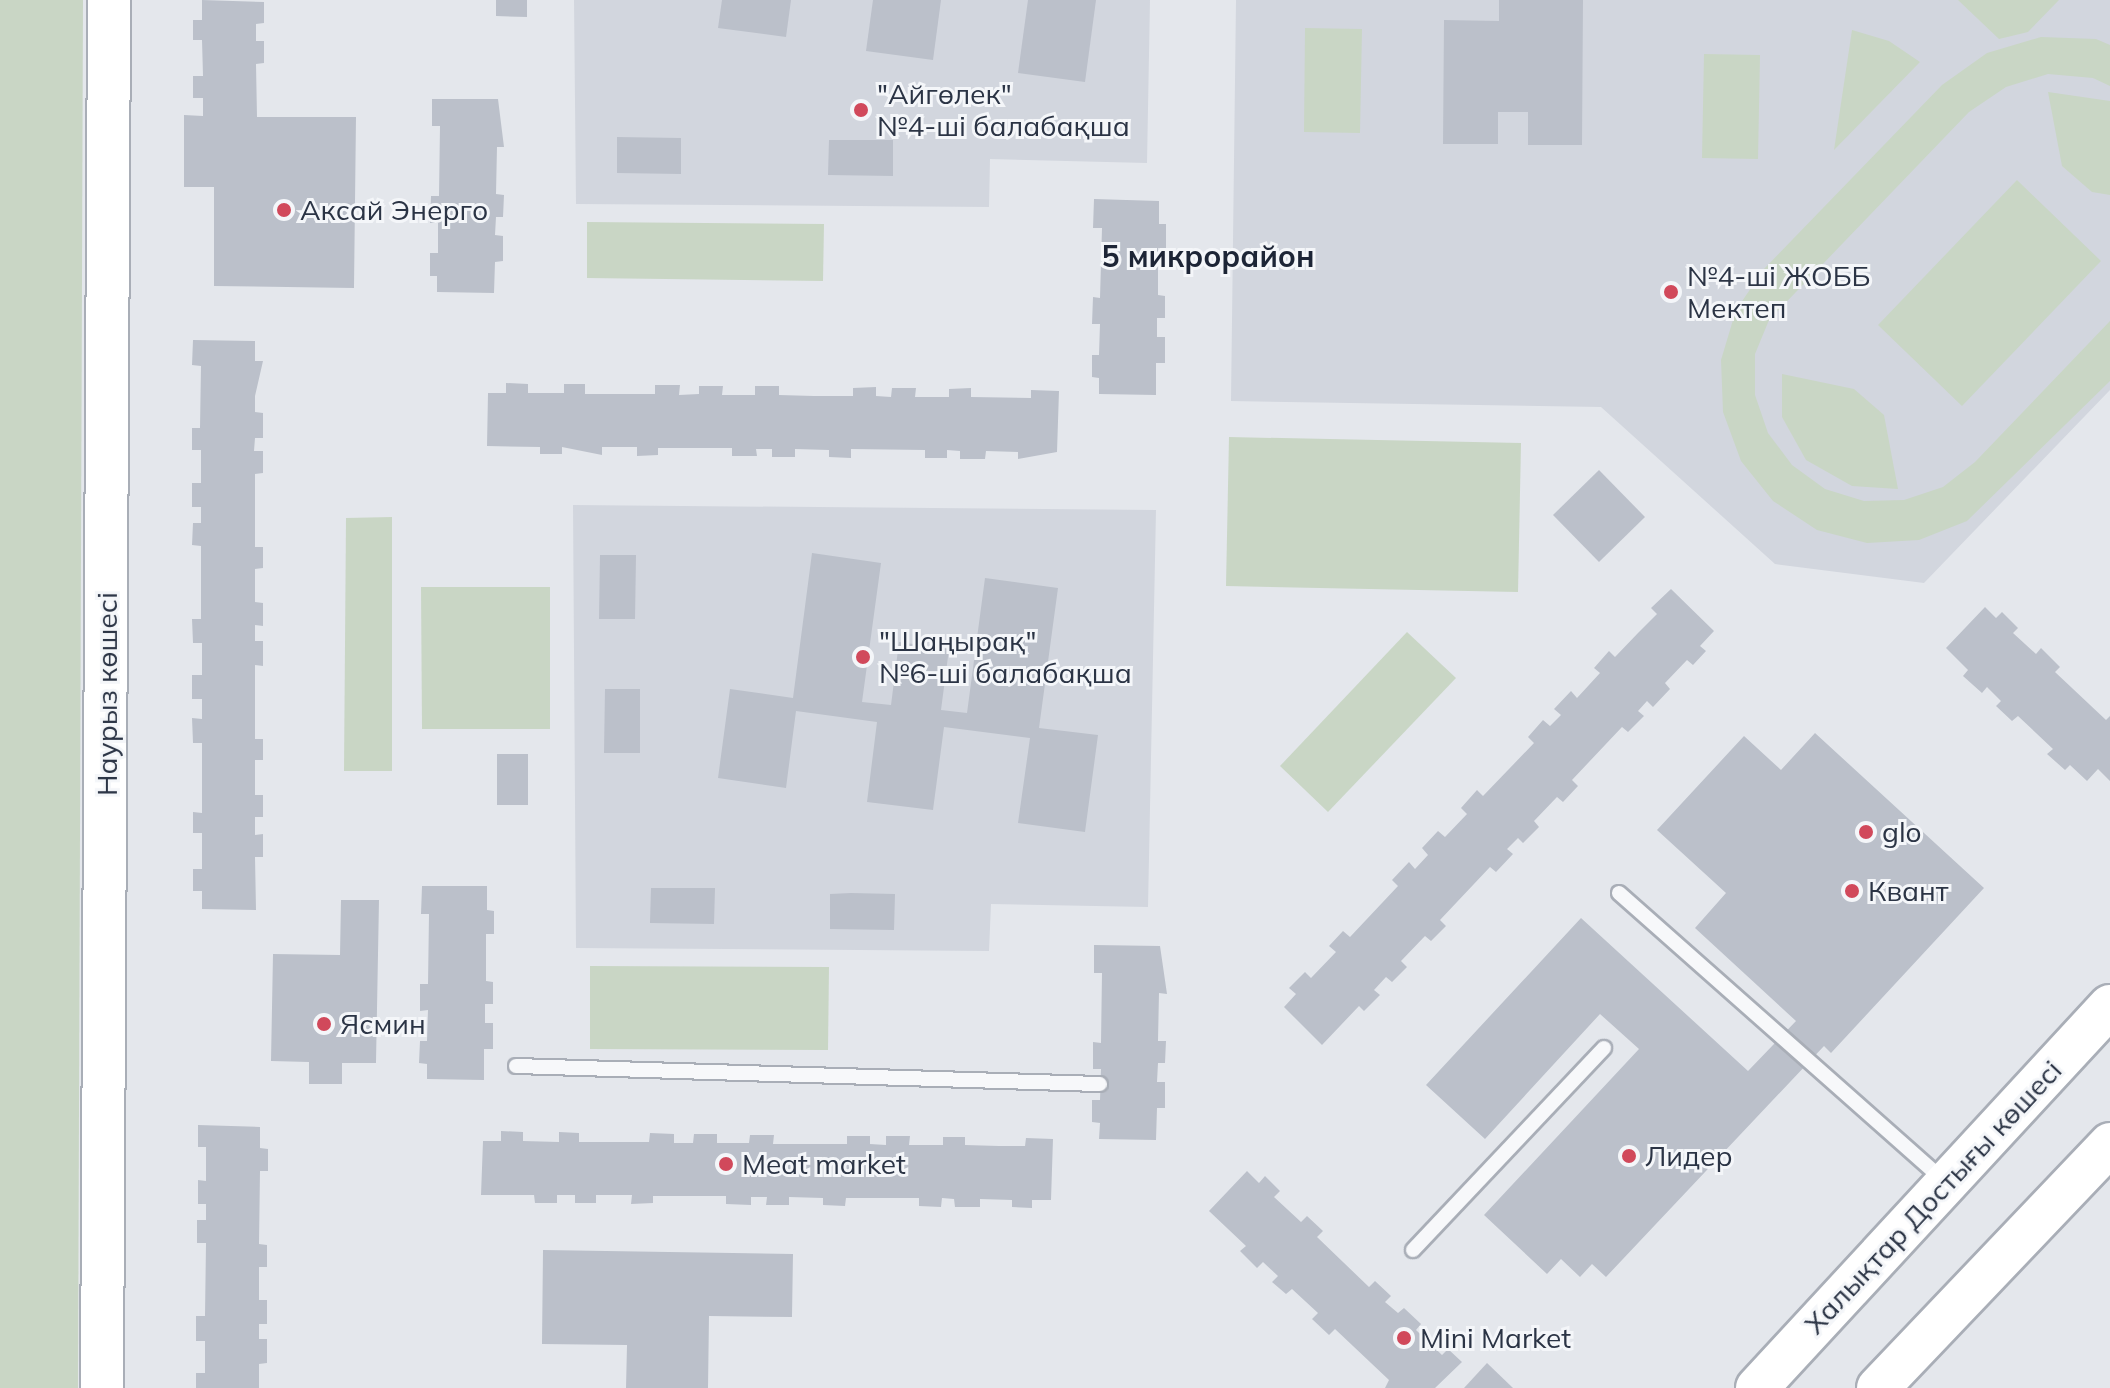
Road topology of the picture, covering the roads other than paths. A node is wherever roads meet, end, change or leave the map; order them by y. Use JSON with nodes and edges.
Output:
{"nodes":[{"id":1,"x":109,"y":0,"type":"edge"},
{"id":2,"x":1619,"y":893,"type":"dead end"},
{"id":3,"x":2110,"y":1006,"type":"edge"},
{"id":4,"x":1604,"y":1048,"type":"dead end"},
{"id":5,"x":516,"y":1066,"type":"dead end"},
{"id":6,"x":1100,"y":1084,"type":"dead end"},
{"id":7,"x":2110,"y":1144,"type":"edge"},
{"id":8,"x":1947,"y":1183,"type":"junction"},
{"id":9,"x":1413,"y":1250,"type":"dead end"},
{"id":10,"x":102,"y":1388,"type":"edge"},
{"id":11,"x":1757,"y":1388,"type":"edge"},
{"id":12,"x":1878,"y":1388,"type":"edge"}],
"edges":[{"from":1,"to":10,"type":"street","name":"Наурыз көшесі"},
{"from":2,"to":8,"type":"lane"},
{"from":3,"to":8,"type":"street","name":"Халықтар Достығы көшесі"},
{"from":4,"to":9,"type":"lane"},
{"from":5,"to":6,"type":"lane"},
{"from":7,"to":12,"type":"street"},
{"from":8,"to":11,"type":"street","name":"Халықтар Достығы көшесі"}]}
